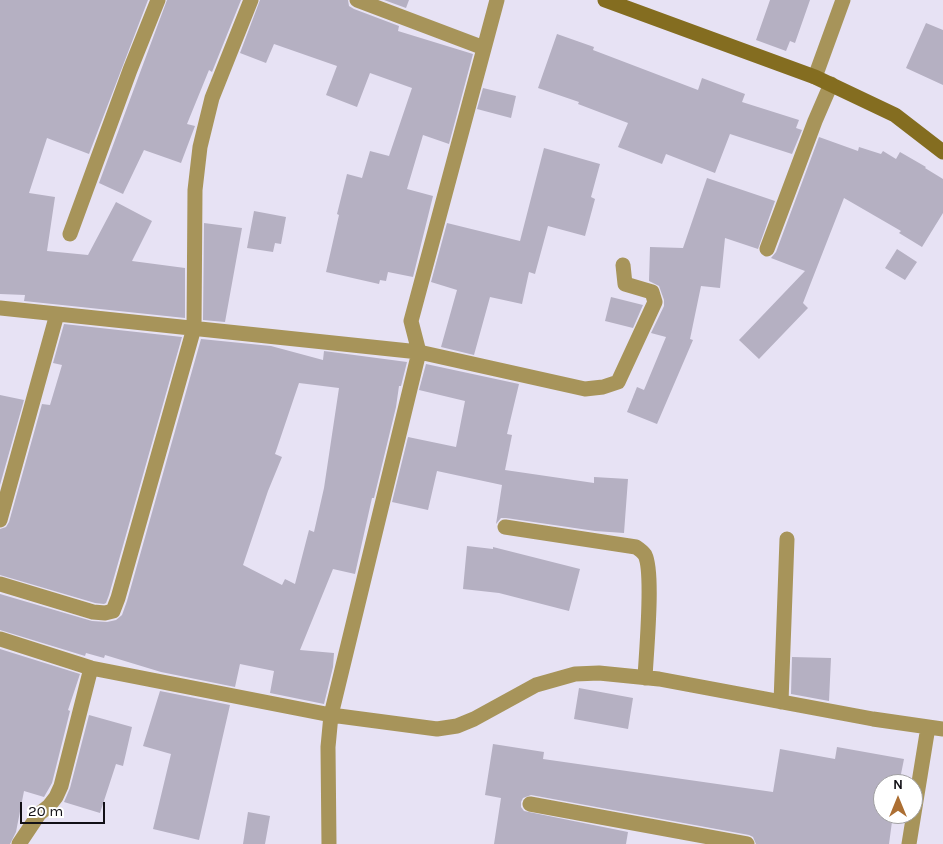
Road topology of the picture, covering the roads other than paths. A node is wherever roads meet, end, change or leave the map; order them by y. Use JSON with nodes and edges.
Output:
{"nodes":[{"id":1,"x":158,"y":0,"type":"edge"},
{"id":2,"x":251,"y":0,"type":"edge"},
{"id":3,"x":357,"y":0,"type":"edge"},
{"id":4,"x":497,"y":0,"type":"edge"},
{"id":5,"x":605,"y":0,"type":"edge"},
{"id":6,"x":843,"y":0,"type":"edge"},
{"id":7,"x":484,"y":48,"type":"junction"},
{"id":8,"x":815,"y":77,"type":"junction"},
{"id":9,"x":831,"y":84,"type":"junction"},
{"id":10,"x":943,"y":152,"type":"edge"},
{"id":11,"x":70,"y":234,"type":"dead end"},
{"id":12,"x":767,"y":249,"type":"dead end"},
{"id":13,"x":623,"y":264,"type":"dead end"},
{"id":14,"x":0,"y":308,"type":"edge"},
{"id":15,"x":57,"y":314,"type":"junction"},
{"id":16,"x":194,"y":328,"type":"junction"},
{"id":17,"x":419,"y":352,"type":"junction"},
{"id":18,"x":0,"y":520,"type":"edge"},
{"id":19,"x":505,"y":527,"type":"dead end"},
{"id":20,"x":787,"y":539,"type":"dead end"},
{"id":21,"x":0,"y":584,"type":"edge"},
{"id":22,"x":0,"y":639,"type":"edge"},
{"id":23,"x":91,"y":668,"type":"junction"},
{"id":24,"x":645,"y":678,"type":"junction"},
{"id":25,"x":781,"y":702,"type":"junction"},
{"id":26,"x":331,"y":716,"type":"junction"},
{"id":27,"x":936,"y":728,"type":"edge"},
{"id":28,"x":530,"y":804,"type":"dead end"},
{"id":29,"x":19,"y":844,"type":"edge"},
{"id":30,"x":329,"y":844,"type":"edge"},
{"id":31,"x":747,"y":844,"type":"edge"},
{"id":32,"x":909,"y":844,"type":"edge"}],
"edges":[{"from":1,"to":11,"type":"street"},
{"from":2,"to":16,"type":"street"},
{"from":3,"to":7,"type":"street"},
{"from":4,"to":7,"type":"street"},
{"from":5,"to":8,"type":"street"},
{"from":6,"to":8,"type":"street"},
{"from":7,"to":17,"type":"street"},
{"from":8,"to":9,"type":"street"},
{"from":9,"to":10,"type":"street"},
{"from":9,"to":12,"type":"street"},
{"from":13,"to":17,"type":"street"},
{"from":14,"to":15,"type":"street"},
{"from":15,"to":16,"type":"street"},
{"from":15,"to":18,"type":"street"},
{"from":16,"to":17,"type":"street"},
{"from":16,"to":21,"type":"street"},
{"from":17,"to":26,"type":"street"},
{"from":19,"to":24,"type":"street"},
{"from":20,"to":25,"type":"street"},
{"from":22,"to":23,"type":"street"},
{"from":23,"to":26,"type":"street"},
{"from":23,"to":29,"type":"street"},
{"from":24,"to":25,"type":"street"},
{"from":24,"to":26,"type":"street"},
{"from":25,"to":27,"type":"street"},
{"from":26,"to":30,"type":"street"},
{"from":27,"to":32,"type":"street"},
{"from":28,"to":31,"type":"street"}]}
